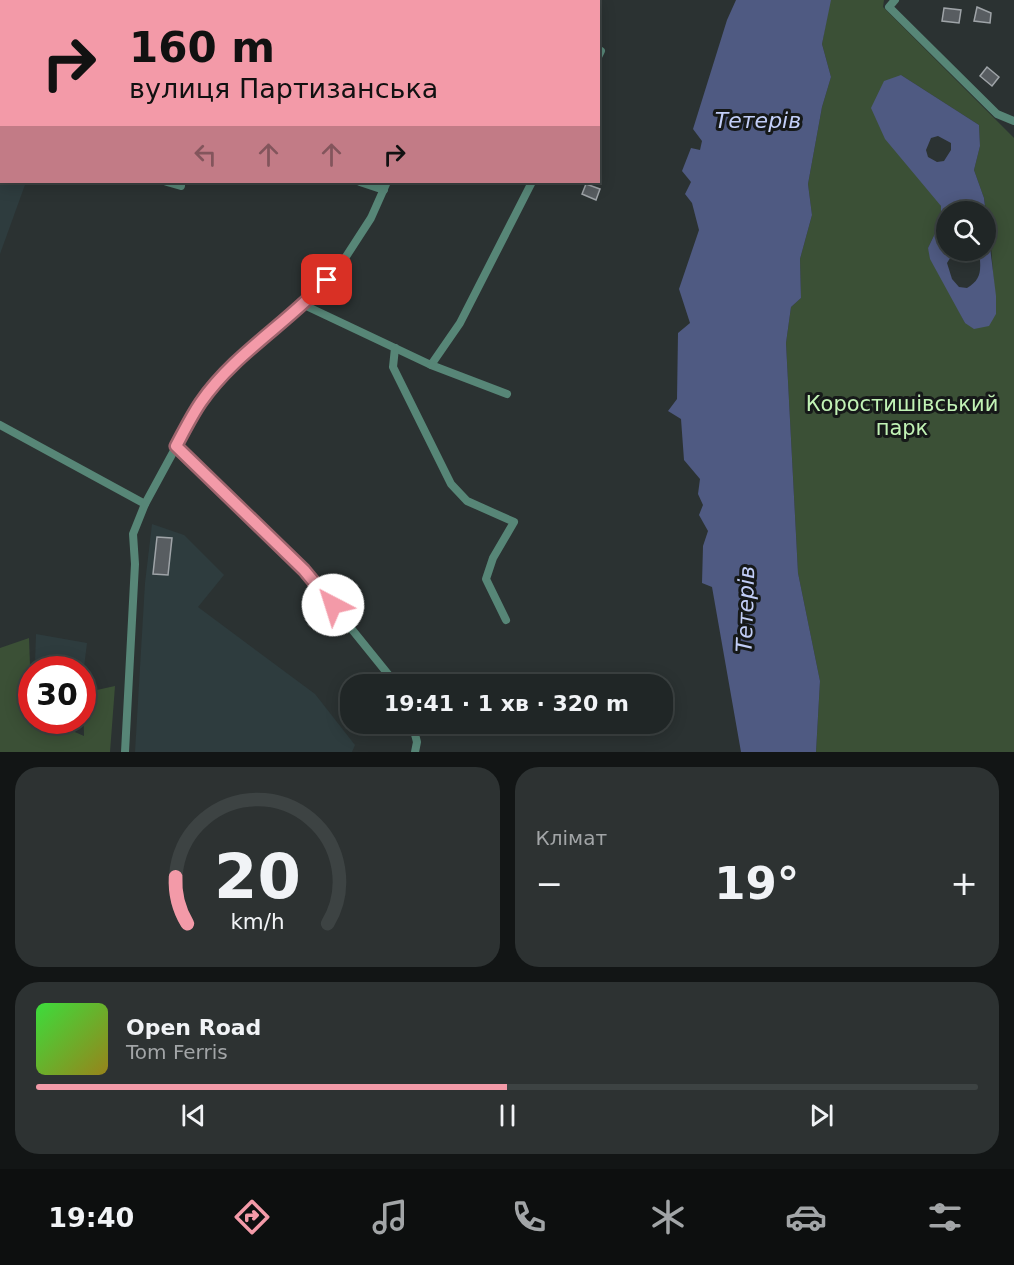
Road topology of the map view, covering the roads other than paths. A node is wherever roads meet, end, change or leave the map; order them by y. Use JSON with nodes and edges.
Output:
{"nodes":[{"id":1,"x":895,"y":0,"type":"edge"},
{"id":2,"x":1014,"y":121,"type":"edge"},
{"id":3,"x":170,"y":183,"type":"edge"},
{"id":4,"x":363,"y":183,"type":"edge"},
{"id":5,"x":387,"y":183,"type":"edge"},
{"id":6,"x":531,"y":183,"type":"edge"},
{"id":7,"x":181,"y":186,"type":"dead end"},
{"id":8,"x":384,"y":190,"type":"junction"},
{"id":9,"x":304,"y":305,"type":"junction"},
{"id":10,"x":395,"y":348,"type":"junction"},
{"id":11,"x":431,"y":365,"type":"junction"},
{"id":12,"x":507,"y":394,"type":"dead end"},
{"id":13,"x":0,"y":425,"type":"edge"},
{"id":14,"x":176,"y":446,"type":"junction"},
{"id":15,"x":145,"y":504,"type":"junction"},
{"id":16,"x":506,"y":620,"type":"dead end"},
{"id":17,"x":388,"y":674,"type":"edge"},
{"id":18,"x":415,"y":734,"type":"edge"},
{"id":19,"x":125,"y":752,"type":"edge"},
{"id":20,"x":415,"y":752,"type":"edge"}],
"edges":[{"from":1,"to":2,"type":"street"},
{"from":3,"to":7,"type":"street"},
{"from":4,"to":8,"type":"street"},
{"from":5,"to":8,"type":"street"},
{"from":6,"to":11,"type":"street"},
{"from":8,"to":9,"type":"street"},
{"from":9,"to":10,"type":"street"},
{"from":9,"to":14,"type":"street"},
{"from":10,"to":11,"type":"street"},
{"from":10,"to":16,"type":"street"},
{"from":11,"to":12,"type":"street"},
{"from":13,"to":15,"type":"street"},
{"from":14,"to":15,"type":"street"},
{"from":14,"to":17,"type":"street"},
{"from":15,"to":19,"type":"street"},
{"from":18,"to":20,"type":"street"}]}
